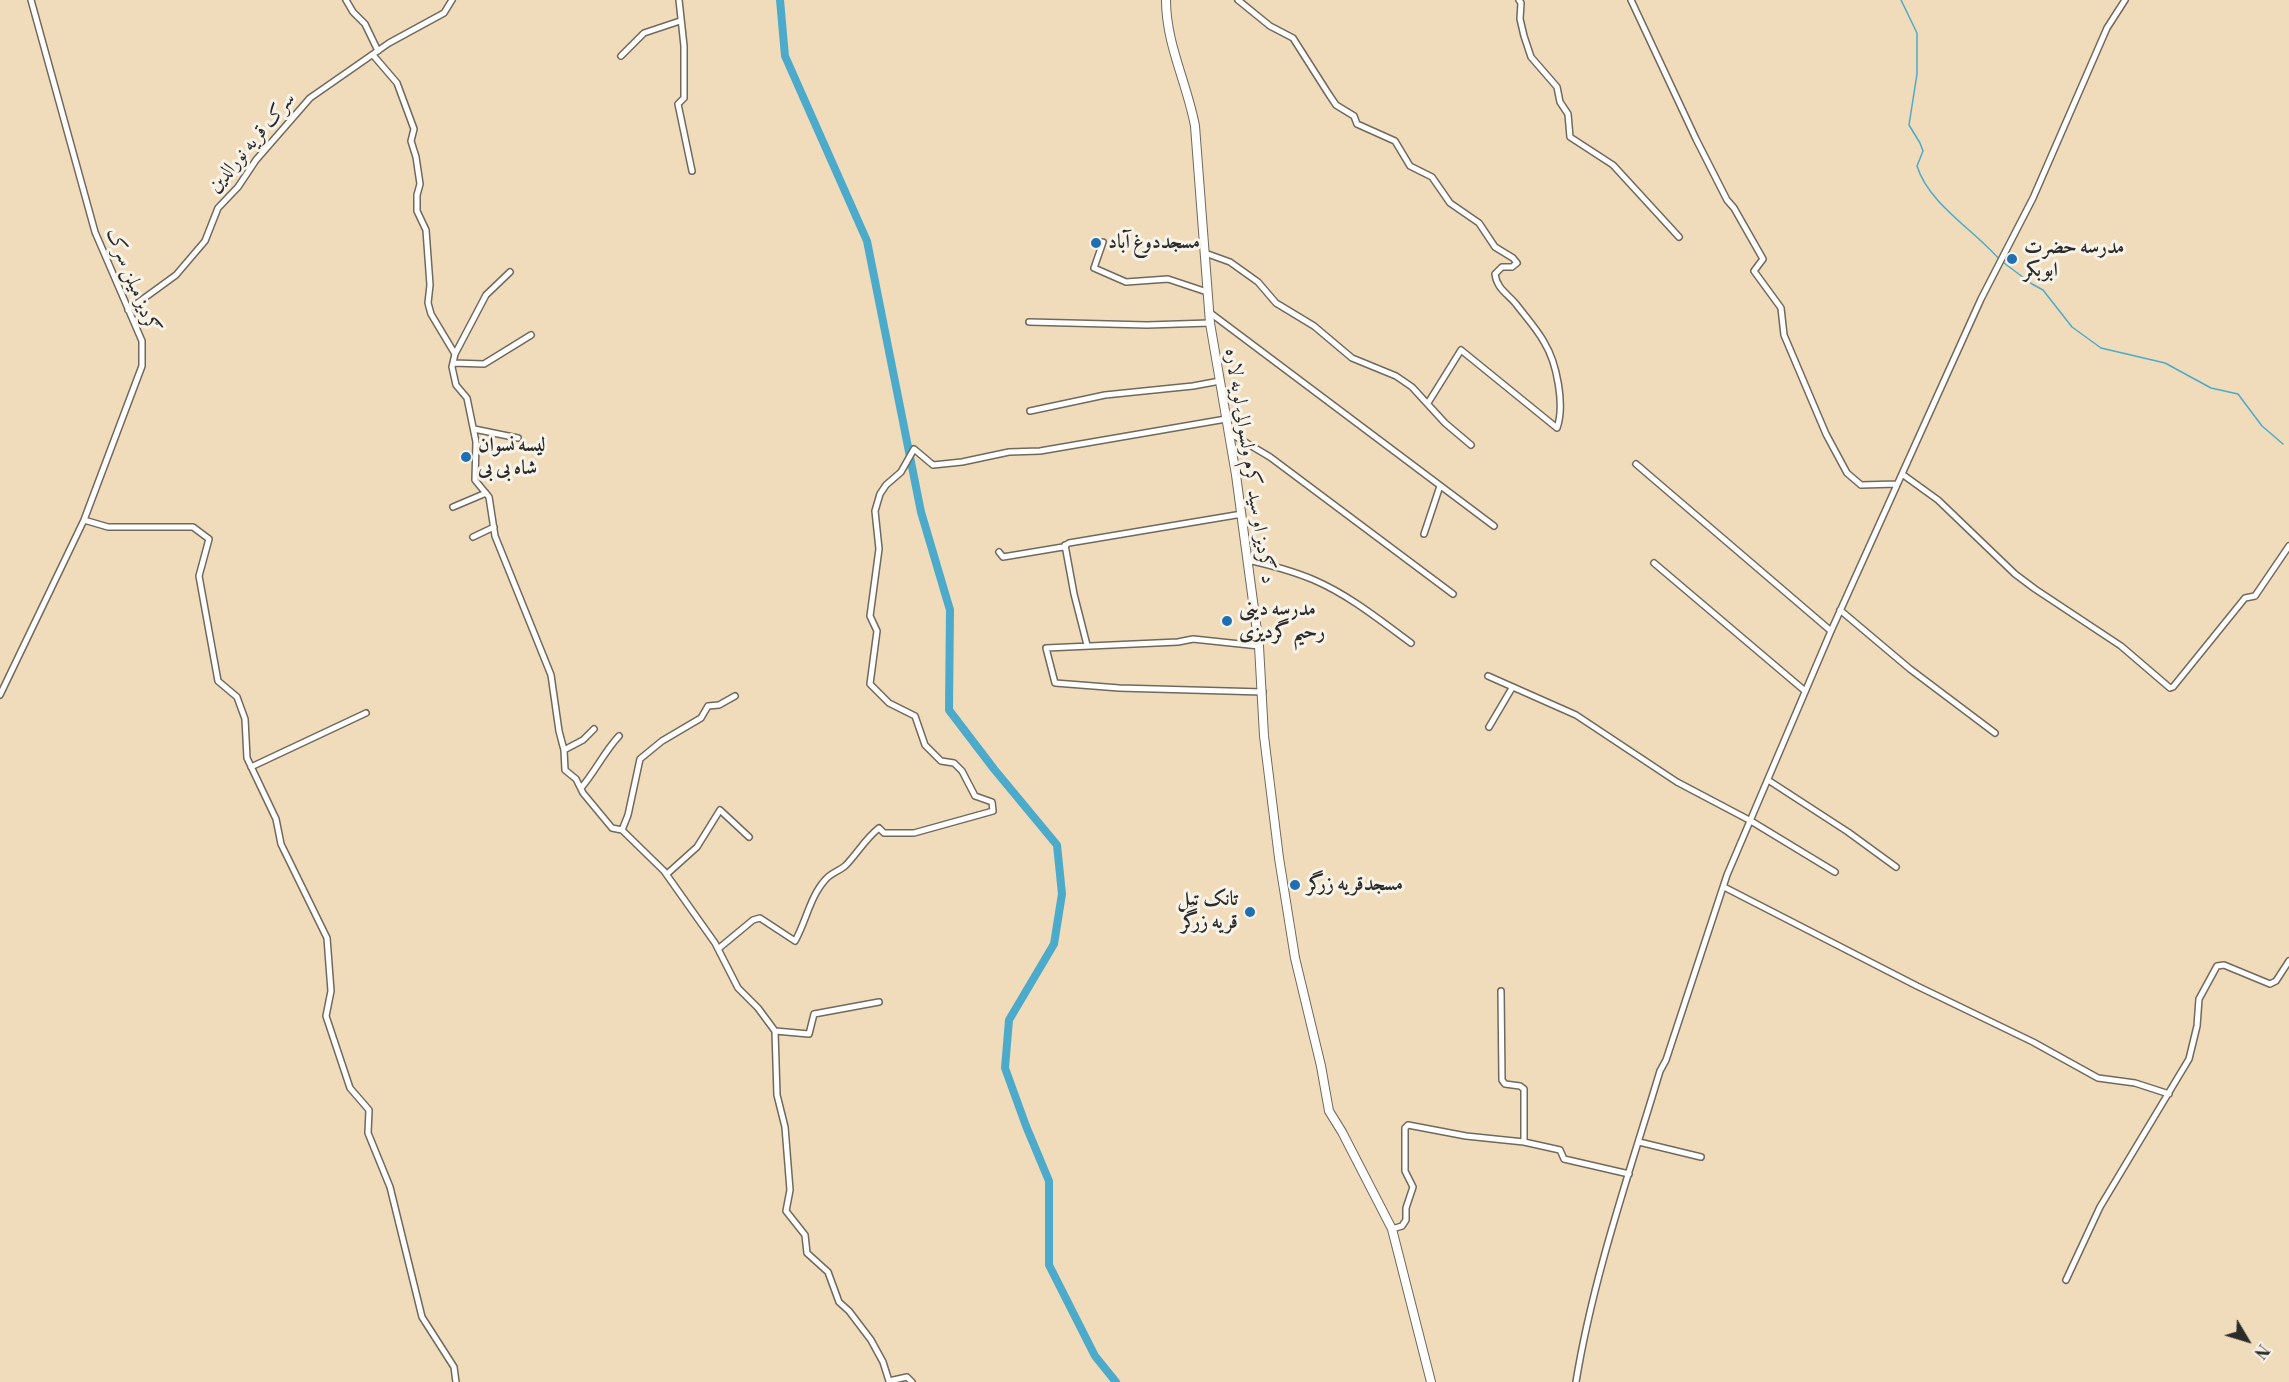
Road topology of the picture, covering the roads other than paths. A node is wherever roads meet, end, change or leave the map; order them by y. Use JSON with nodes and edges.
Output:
{"nodes":[{"id":1,"x":31,"y":0,"type":"edge"},
{"id":2,"x":346,"y":0,"type":"edge"},
{"id":3,"x":452,"y":0,"type":"edge"},
{"id":4,"x":679,"y":0,"type":"edge"},
{"id":5,"x":1166,"y":0,"type":"edge"},
{"id":6,"x":1238,"y":0,"type":"edge"},
{"id":7,"x":1519,"y":0,"type":"edge"},
{"id":8,"x":1631,"y":0,"type":"edge"},
{"id":9,"x":2124,"y":0,"type":"edge"},
{"id":10,"x":680,"y":21,"type":"junction"},
{"id":11,"x":376,"y":53,"type":"junction"},
{"id":12,"x":621,"y":56,"type":"dead end"},
{"id":13,"x":692,"y":171,"type":"dead end"},
{"id":14,"x":1679,"y":237,"type":"dead end"},
{"id":15,"x":1103,"y":242,"type":"dead end"},
{"id":16,"x":1205,"y":253,"type":"junction"},
{"id":17,"x":510,"y":272,"type":"dead end"},
{"id":18,"x":1207,"y":292,"type":"junction"},
{"id":19,"x":128,"y":310,"type":"junction"},
{"id":20,"x":1209,"y":312,"type":"junction"},
{"id":21,"x":1029,"y":322,"type":"dead end"},
{"id":22,"x":1210,"y":323,"type":"junction"},
{"id":23,"x":531,"y":335,"type":"dead end"},
{"id":24,"x":455,"y":354,"type":"junction"},
{"id":25,"x":453,"y":363,"type":"junction"},
{"id":26,"x":1220,"y":381,"type":"junction"},
{"id":27,"x":1428,"y":403,"type":"junction"},
{"id":28,"x":1030,"y":411,"type":"dead end"},
{"id":29,"x":1226,"y":419,"type":"junction"},
{"id":30,"x":474,"y":429,"type":"junction"},
{"id":31,"x":1228,"y":432,"type":"junction"},
{"id":32,"x":518,"y":438,"type":"dead end"},
{"id":33,"x":1471,"y":445,"type":"dead end"},
{"id":34,"x":1636,"y":464,"type":"dead end"},
{"id":35,"x":1902,"y":474,"type":"junction"},
{"id":36,"x":1897,"y":484,"type":"junction"},
{"id":37,"x":1440,"y":486,"type":"junction"},
{"id":38,"x":486,"y":493,"type":"junction"},
{"id":39,"x":453,"y":507,"type":"dead end"},
{"id":40,"x":1242,"y":514,"type":"junction"},
{"id":41,"x":84,"y":520,"type":"junction"},
{"id":42,"x":1494,"y":526,"type":"dead end"},
{"id":43,"x":494,"y":527,"type":"junction"},
{"id":44,"x":1424,"y":534,"type":"dead end"},
{"id":45,"x":473,"y":537,"type":"dead end"},
{"id":46,"x":1065,"y":544,"type":"junction"},
{"id":47,"x":2289,"y":546,"type":"edge"},
{"id":48,"x":999,"y":552,"type":"dead end"},
{"id":49,"x":1248,"y":560,"type":"junction"},
{"id":50,"x":1654,"y":563,"type":"dead end"},
{"id":51,"x":1453,"y":594,"type":"dead end"},
{"id":52,"x":1840,"y":610,"type":"junction"},
{"id":53,"x":1830,"y":631,"type":"junction"},
{"id":54,"x":1411,"y":643,"type":"dead end"},
{"id":55,"x":1087,"y":645,"type":"junction"},
{"id":56,"x":1259,"y":646,"type":"junction"},
{"id":57,"x":1488,"y":676,"type":"dead end"},
{"id":58,"x":1512,"y":688,"type":"junction"},
{"id":59,"x":1805,"y":691,"type":"junction"},
{"id":60,"x":1263,"y":692,"type":"junction"},
{"id":61,"x":0,"y":695,"type":"edge"},
{"id":62,"x":735,"y":696,"type":"dead end"},
{"id":63,"x":366,"y":713,"type":"dead end"},
{"id":64,"x":1489,"y":727,"type":"dead end"},
{"id":65,"x":594,"y":729,"type":"dead end"},
{"id":66,"x":1995,"y":733,"type":"dead end"},
{"id":67,"x":619,"y":736,"type":"dead end"},
{"id":68,"x":564,"y":750,"type":"junction"},
{"id":69,"x":251,"y":767,"type":"junction"},
{"id":70,"x":1768,"y":780,"type":"junction"},
{"id":71,"x":581,"y":788,"type":"junction"},
{"id":72,"x":1751,"y":821,"type":"junction"},
{"id":73,"x":622,"y":830,"type":"junction"},
{"id":74,"x":749,"y":837,"type":"dead end"},
{"id":75,"x":1896,"y":867,"type":"dead end"},
{"id":76,"x":1835,"y":872,"type":"dead end"},
{"id":77,"x":667,"y":874,"type":"junction"},
{"id":78,"x":1724,"y":887,"type":"junction"},
{"id":79,"x":718,"y":949,"type":"junction"},
{"id":80,"x":2289,"y":961,"type":"edge"},
{"id":81,"x":1501,"y":991,"type":"dead end"},
{"id":82,"x":879,"y":1002,"type":"dead end"},
{"id":83,"x":775,"y":1031,"type":"junction"},
{"id":84,"x":2169,"y":1094,"type":"junction"},
{"id":85,"x":1524,"y":1142,"type":"junction"},
{"id":86,"x":1639,"y":1142,"type":"junction"},
{"id":87,"x":1701,"y":1156,"type":"dead end"},
{"id":88,"x":1629,"y":1174,"type":"junction"},
{"id":89,"x":1392,"y":1229,"type":"junction"},
{"id":90,"x":2066,"y":1280,"type":"dead end"},
{"id":91,"x":456,"y":1382,"type":"edge"},
{"id":92,"x":912,"y":1382,"type":"edge"},
{"id":93,"x":1431,"y":1382,"type":"edge"},
{"id":94,"x":1576,"y":1382,"type":"edge"}],
"edges":[{"from":1,"to":19,"type":"street","name":"ګردیز میلن سرک"},
{"from":2,"to":11,"type":"street"},
{"from":3,"to":11,"type":"street","name":"سرک قریه نورالدین"},
{"from":4,"to":10,"type":"street"},
{"from":5,"to":16,"type":"highway","name":"د ګردیز او سید کرم ولسوالۍ لویه لاره"},
{"from":6,"to":27,"type":"street"},
{"from":7,"to":14,"type":"street"},
{"from":8,"to":36,"type":"street"},
{"from":9,"to":35,"type":"street"},
{"from":10,"to":12,"type":"street"},
{"from":10,"to":13,"type":"street"},
{"from":11,"to":19,"type":"street","name":"سرک قریه نورالدین"},
{"from":11,"to":24,"type":"street"},
{"from":15,"to":18,"type":"street"},
{"from":16,"to":18,"type":"highway","name":"د ګردیز او سید کرم ولسوالۍ لویه لاره"},
{"from":16,"to":27,"type":"street"},
{"from":17,"to":24,"type":"street"},
{"from":18,"to":20,"type":"highway","name":"د ګردیز او سید کرم ولسوالۍ لویه لاره"},
{"from":19,"to":41,"type":"street","name":"ګردیز میلن سرک"},
{"from":20,"to":22,"type":"highway","name":"د ګردیز او سید کرم ولسوالۍ لویه لاره"},
{"from":20,"to":37,"type":"street"},
{"from":21,"to":22,"type":"street"},
{"from":22,"to":26,"type":"highway","name":"د ګردیز او سید کرم ولسوالۍ لویه لاره"},
{"from":23,"to":25,"type":"street"},
{"from":24,"to":25,"type":"street"},
{"from":25,"to":30,"type":"street"},
{"from":26,"to":28,"type":"street"},
{"from":26,"to":29,"type":"highway","name":"د ګردیز او سید کرم ولسوالۍ لویه لاره"},
{"from":27,"to":33,"type":"street"},
{"from":29,"to":31,"type":"highway","name":"د ګردیز او سید کرم ولسوالۍ لویه لاره"},
{"from":29,"to":79,"type":"street"},
{"from":30,"to":32,"type":"street"},
{"from":30,"to":38,"type":"street"},
{"from":31,"to":40,"type":"highway","name":"د ګردیز او سید کرم ولسوالۍ لویه لاره"},
{"from":31,"to":51,"type":"street"},
{"from":34,"to":53,"type":"street"},
{"from":35,"to":36,"type":"street"},
{"from":35,"to":47,"type":"street"},
{"from":36,"to":52,"type":"street"},
{"from":37,"to":42,"type":"street"},
{"from":37,"to":44,"type":"street"},
{"from":38,"to":39,"type":"street"},
{"from":38,"to":43,"type":"street"},
{"from":40,"to":46,"type":"street"},
{"from":40,"to":49,"type":"highway","name":"د ګردیز او سید کرم ولسوالۍ لویه لاره"},
{"from":41,"to":61,"type":"street","name":"ګردیز میلن سرک"},
{"from":41,"to":69,"type":"street"},
{"from":43,"to":45,"type":"street"},
{"from":43,"to":68,"type":"street"},
{"from":46,"to":48,"type":"street"},
{"from":46,"to":55,"type":"street"},
{"from":49,"to":54,"type":"street"},
{"from":49,"to":56,"type":"highway","name":"د ګردیز او سید کرم ولسوالۍ لویه لاره"},
{"from":50,"to":59,"type":"street"},
{"from":52,"to":53,"type":"street"},
{"from":52,"to":66,"type":"street"},
{"from":53,"to":59,"type":"street"},
{"from":55,"to":56,"type":"street"},
{"from":55,"to":60,"type":"street"},
{"from":56,"to":60,"type":"highway","name":"د ګردیز او سید کرم ولسوالۍ لویه لاره"},
{"from":57,"to":58,"type":"street"},
{"from":58,"to":64,"type":"street"},
{"from":58,"to":72,"type":"street"},
{"from":59,"to":70,"type":"street"},
{"from":60,"to":89,"type":"highway","name":"د ګردیز او سید کرم ولسوالۍ لویه لاره"},
{"from":62,"to":73,"type":"street"},
{"from":63,"to":69,"type":"street"},
{"from":65,"to":68,"type":"street"},
{"from":67,"to":71,"type":"street"},
{"from":68,"to":71,"type":"street"},
{"from":69,"to":91,"type":"street"},
{"from":70,"to":72,"type":"street"},
{"from":70,"to":75,"type":"street"},
{"from":71,"to":73,"type":"street"},
{"from":72,"to":76,"type":"street"},
{"from":72,"to":78,"type":"street"},
{"from":73,"to":77,"type":"street"},
{"from":74,"to":77,"type":"street"},
{"from":77,"to":79,"type":"street"},
{"from":78,"to":84,"type":"street"},
{"from":78,"to":86,"type":"street"},
{"from":79,"to":83,"type":"street"},
{"from":80,"to":84,"type":"street"},
{"from":81,"to":85,"type":"street"},
{"from":82,"to":83,"type":"street"},
{"from":83,"to":92,"type":"street"},
{"from":84,"to":90,"type":"street"},
{"from":85,"to":88,"type":"street"},
{"from":85,"to":89,"type":"street"},
{"from":86,"to":87,"type":"street"},
{"from":86,"to":88,"type":"street"},
{"from":88,"to":94,"type":"street"},
{"from":89,"to":93,"type":"highway","name":"د ګردیز او سید کرم ولسوالۍ لویه لاره"}]}
